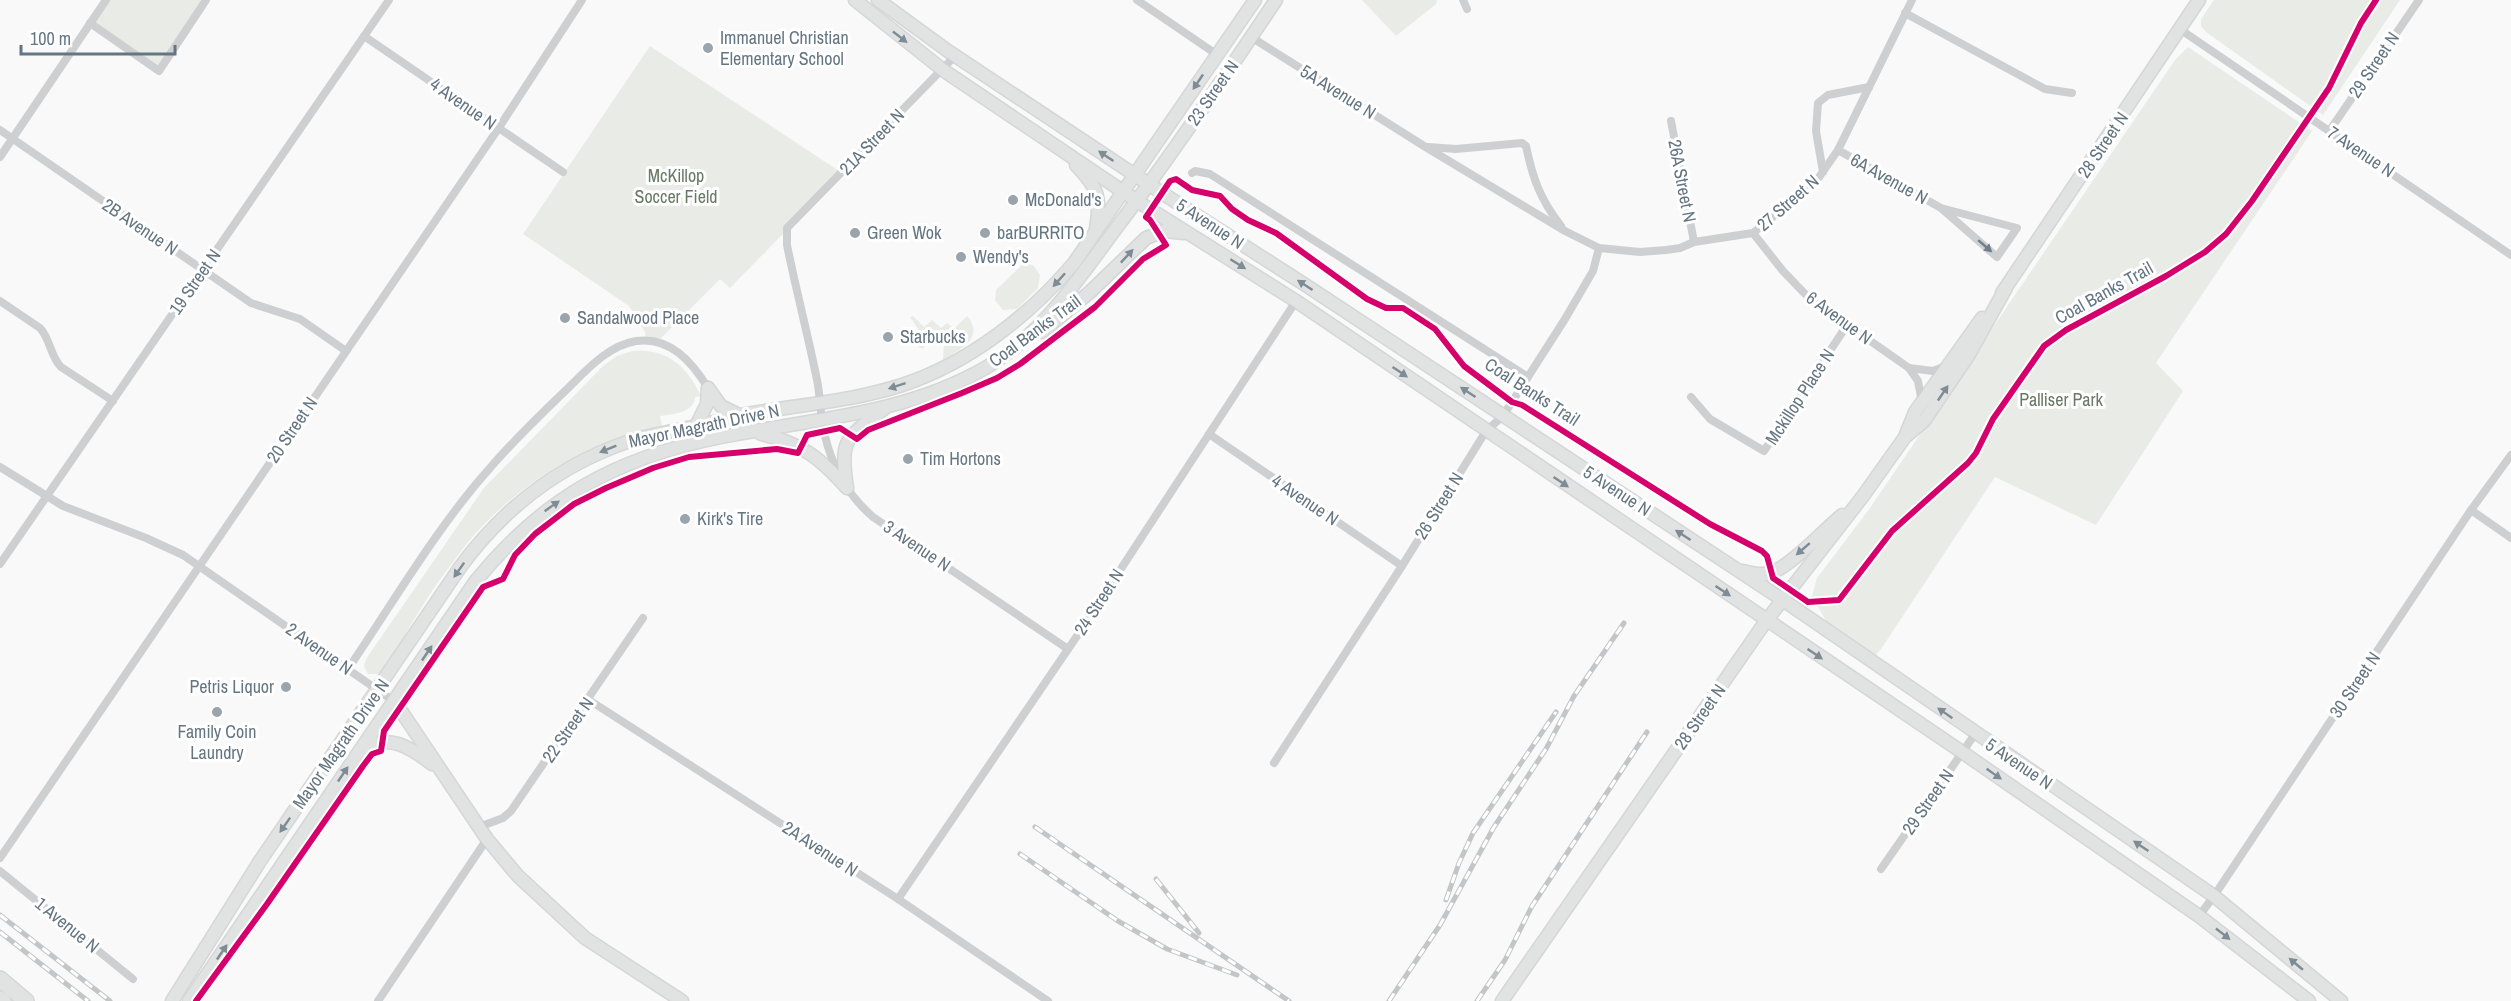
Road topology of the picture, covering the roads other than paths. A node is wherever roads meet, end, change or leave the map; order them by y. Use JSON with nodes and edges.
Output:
{"nodes":[{"id":1,"x":106,"y":0,"type":"edge"},
{"id":2,"x":206,"y":0,"type":"edge"},
{"id":3,"x":389,"y":0,"type":"edge"},
{"id":4,"x":582,"y":0,"type":"edge"},
{"id":5,"x":855,"y":0,"type":"edge"},
{"id":6,"x":878,"y":0,"type":"edge"},
{"id":7,"x":1137,"y":0,"type":"edge"},
{"id":8,"x":1255,"y":0,"type":"edge"},
{"id":9,"x":1276,"y":0,"type":"edge"},
{"id":10,"x":1463,"y":0,"type":"edge"},
{"id":11,"x":1912,"y":0,"type":"edge"},
{"id":12,"x":2199,"y":0,"type":"edge"},
{"id":13,"x":2419,"y":0,"type":"edge"},
{"id":14,"x":1467,"y":9,"type":"dead end"},
{"id":15,"x":1905,"y":13,"type":"junction"},
{"id":16,"x":90,"y":23,"type":"junction"},
{"id":17,"x":2181,"y":30,"type":"junction"},
{"id":18,"x":364,"y":36,"type":"junction"},
{"id":19,"x":1251,"y":37,"type":"junction"},
{"id":20,"x":1216,"y":54,"type":"junction"},
{"id":21,"x":955,"y":56,"type":"junction"},
{"id":22,"x":943,"y":70,"type":"junction"},
{"id":23,"x":1869,"y":87,"type":"junction"},
{"id":24,"x":2072,"y":93,"type":"dead end"},
{"id":25,"x":1671,"y":121,"type":"dead end"},
{"id":26,"x":498,"y":129,"type":"junction"},
{"id":27,"x":0,"y":130,"type":"edge"},
{"id":28,"x":2330,"y":130,"type":"junction"},
{"id":29,"x":12,"y":139,"type":"junction"},
{"id":30,"x":1424,"y":146,"type":"junction"},
{"id":31,"x":1838,"y":150,"type":"junction"},
{"id":32,"x":1063,"y":151,"type":"junction"},
{"id":33,"x":0,"y":157,"type":"edge"},
{"id":34,"x":563,"y":172,"type":"dead end"},
{"id":35,"x":1823,"y":172,"type":"junction"},
{"id":36,"x":1192,"y":173,"type":"dead end"},
{"id":37,"x":1135,"y":175,"type":"junction"},
{"id":38,"x":1149,"y":184,"type":"junction"},
{"id":39,"x":1124,"y":192,"type":"junction"},
{"id":40,"x":1137,"y":201,"type":"junction"},
{"id":41,"x":1941,"y":207,"type":"junction"},
{"id":42,"x":787,"y":228,"type":"joint"},
{"id":43,"x":1565,"y":231,"type":"junction"},
{"id":44,"x":1188,"y":233,"type":"junction"},
{"id":45,"x":1753,"y":233,"type":"junction"},
{"id":46,"x":1095,"y":234,"type":"junction"},
{"id":47,"x":1694,"y":242,"type":"junction"},
{"id":48,"x":1599,"y":248,"type":"junction"},
{"id":49,"x":2511,"y":255,"type":"edge"},
{"id":50,"x":203,"y":270,"type":"junction"},
{"id":51,"x":2006,"y":288,"type":"junction"},
{"id":52,"x":0,"y":301,"type":"edge"},
{"id":53,"x":1296,"y":302,"type":"junction"},
{"id":54,"x":1847,"y":325,"type":"junction"},
{"id":55,"x":1017,"y":346,"type":"junction"},
{"id":56,"x":346,"y":351,"type":"junction"},
{"id":57,"x":1946,"y":366,"type":"junction"},
{"id":58,"x":1909,"y":368,"type":"junction"},
{"id":59,"x":1528,"y":377,"type":"junction"},
{"id":60,"x":708,"y":388,"type":"junction"},
{"id":61,"x":1691,"y":397,"type":"dead end"},
{"id":62,"x":113,"y":401,"type":"junction"},
{"id":63,"x":1922,"y":402,"type":"junction"},
{"id":64,"x":820,"y":403,"type":"junction"},
{"id":65,"x":887,"y":406,"type":"junction"},
{"id":66,"x":739,"y":415,"type":"junction"},
{"id":67,"x":1503,"y":416,"type":"junction"},
{"id":68,"x":822,"y":421,"type":"junction"},
{"id":69,"x":696,"y":426,"type":"junction"},
{"id":70,"x":1486,"y":430,"type":"junction"},
{"id":71,"x":754,"y":432,"type":"junction"},
{"id":72,"x":1209,"y":434,"type":"junction"},
{"id":73,"x":1905,"y":437,"type":"junction"},
{"id":74,"x":2511,"y":455,"type":"edge"},
{"id":75,"x":0,"y":467,"type":"edge"},
{"id":76,"x":847,"y":488,"type":"junction"},
{"id":77,"x":46,"y":496,"type":"junction"},
{"id":78,"x":1863,"y":496,"type":"junction"},
{"id":79,"x":2471,"y":510,"type":"junction"},
{"id":80,"x":2511,"y":538,"type":"edge"},
{"id":81,"x":0,"y":564,"type":"edge"},
{"id":82,"x":200,"y":566,"type":"junction"},
{"id":83,"x":1402,"y":566,"type":"junction"},
{"id":84,"x":1732,"y":567,"type":"junction"},
{"id":85,"x":1783,"y":600,"type":"junction"},
{"id":86,"x":643,"y":618,"type":"dead end"},
{"id":87,"x":1766,"y":621,"type":"junction"},
{"id":88,"x":1068,"y":649,"type":"junction"},
{"id":89,"x":348,"y":669,"type":"junction"},
{"id":90,"x":378,"y":690,"type":"junction"},
{"id":91,"x":589,"y":700,"type":"junction"},
{"id":92,"x":395,"y":702,"type":"junction"},
{"id":93,"x":1976,"y":734,"type":"junction"},
{"id":94,"x":1962,"y":752,"type":"junction"},
{"id":95,"x":355,"y":756,"type":"junction"},
{"id":96,"x":1274,"y":763,"type":"dead end"},
{"id":97,"x":440,"y":770,"type":"junction"},
{"id":98,"x":479,"y":827,"type":"junction"},
{"id":99,"x":487,"y":839,"type":"junction"},
{"id":100,"x":0,"y":858,"type":"edge"},
{"id":101,"x":1881,"y":869,"type":"dead end"},
{"id":102,"x":0,"y":871,"type":"edge"},
{"id":103,"x":2214,"y":896,"type":"junction"},
{"id":104,"x":898,"y":899,"type":"junction"},
{"id":105,"x":2199,"y":916,"type":"junction"},
{"id":106,"x":0,"y":979,"type":"edge"},
{"id":107,"x":133,"y":979,"type":"dead end"},
{"id":108,"x":2337,"y":1000,"type":"edge"},
{"id":109,"x":26,"y":1001,"type":"edge"},
{"id":110,"x":172,"y":1001,"type":"edge"},
{"id":111,"x":189,"y":1001,"type":"edge"},
{"id":112,"x":378,"y":1001,"type":"edge"},
{"id":113,"x":682,"y":1001,"type":"edge"},
{"id":114,"x":1048,"y":1001,"type":"edge"},
{"id":115,"x":1502,"y":1001,"type":"edge"},
{"id":116,"x":2309,"y":1001,"type":"edge"}],
"edges":[{"from":1,"to":16,"type":"street"},
{"from":2,"to":16,"type":"street"},
{"from":3,"to":18,"type":"street","name":"19 Street N"},
{"from":4,"to":26,"type":"street","name":"20 Street N"},
{"from":5,"to":22,"type":"main road","name":"5 Avenue N","one_way":true},
{"from":6,"to":21,"type":"main road","name":"5 Avenue N"},
{"from":7,"to":20,"type":"street"},
{"from":8,"to":20,"type":"main road","name":"23 Street N"},
{"from":9,"to":19,"type":"main road","name":"23 Street N"},
{"from":10,"to":14,"type":"street"},
{"from":11,"to":15,"type":"street","name":"27 Street N"},
{"from":12,"to":17,"type":"main road","name":"28 Street N"},
{"from":13,"to":28,"type":"street","name":"29 Street N"},
{"from":15,"to":23,"type":"street","name":"27 Street N"},
{"from":15,"to":24,"type":"street"},
{"from":16,"to":29,"type":"street"},
{"from":17,"to":28,"type":"street","name":"7 Avenue N"},
{"from":17,"to":51,"type":"main road","name":"28 Street N"},
{"from":18,"to":26,"type":"street","name":"4 Avenue N"},
{"from":18,"to":50,"type":"street","name":"19 Street N"},
{"from":19,"to":30,"type":"street","name":"5A Avenue N"},
{"from":19,"to":38,"type":"main road","name":"23 Street N"},
{"from":20,"to":37,"type":"main road","name":"23 Street N","one_way":true},
{"from":21,"to":22,"type":"street","name":"21A Street N"},
{"from":37,"to":21,"type":"main road","name":"5 Avenue N","one_way":true},
{"from":22,"to":32,"type":"main road","name":"5 Avenue N"},
{"from":22,"to":42,"type":"street","name":"21A Street N"},
{"from":23,"to":31,"type":"street","name":"27 Street N"},
{"from":23,"to":35,"type":"street","name":"27 Street N"},
{"from":25,"to":47,"type":"street","name":"26A Street N"},
{"from":26,"to":34,"type":"street","name":"4 Avenue N"},
{"from":26,"to":56,"type":"street","name":"20 Street N"},
{"from":27,"to":29,"type":"street","name":"2B Avenue N"},
{"from":28,"to":49,"type":"street","name":"7 Avenue N"},
{"from":29,"to":33,"type":"street"},
{"from":29,"to":50,"type":"street","name":"2B Avenue N"},
{"from":30,"to":43,"type":"street","name":"5A Avenue N"},
{"from":30,"to":43,"type":"street","name":"5A Avenue N"},
{"from":31,"to":35,"type":"street","name":"27 Street N"},
{"from":31,"to":41,"type":"street","name":"6A Avenue N"},
{"from":32,"to":39,"type":"main road","name":"5 Avenue N"},
{"from":32,"to":46,"type":"main road"},
{"from":35,"to":45,"type":"street","name":"27 Street N"},
{"from":36,"to":59,"type":"street","name":"5 Avenue N"},
{"from":37,"to":38,"type":"main road","name":"5 Avenue N"},
{"from":37,"to":39,"type":"main road","name":"Mayor Magrath Drive N"},
{"from":38,"to":40,"type":"main road","name":"Mayor Magrath Drive N"},
{"from":67,"to":38,"type":"main road","name":"5 Avenue N","one_way":true},
{"from":39,"to":40,"type":"main road","name":"5 Avenue N"},
{"from":39,"to":46,"type":"main road","name":"Mayor Magrath Drive N"},
{"from":40,"to":44,"type":"main road","name":"5 Avenue N"},
{"from":40,"to":55,"type":"main road","name":"Mayor Magrath Drive N"},
{"from":41,"to":41,"type":"street","name":"6A Avenue N","one_way":true},
{"from":42,"to":64,"type":"street","name":"3 Avenue N"},
{"from":43,"to":48,"type":"street","name":"5A Avenue N"},
{"from":44,"to":53,"type":"main road","name":"5 Avenue N","one_way":true},
{"from":55,"to":44,"type":"main road","one_way":true},
{"from":45,"to":47,"type":"street","name":"5A Avenue N"},
{"from":45,"to":54,"type":"street","name":"6 Avenue N"},
{"from":46,"to":64,"type":"main road","name":"Mayor Magrath Drive N","one_way":true},
{"from":47,"to":48,"type":"street","name":"5A Avenue N"},
{"from":48,"to":59,"type":"street","name":"26 Street N"},
{"from":50,"to":56,"type":"street","name":"2B Avenue N"},
{"from":50,"to":62,"type":"street","name":"19 Street N"},
{"from":51,"to":57,"type":"main road","name":"28 Street N"},
{"from":73,"to":51,"type":"main road","name":"28 Street N","one_way":true},
{"from":52,"to":62,"type":"street"},
{"from":53,"to":70,"type":"main road","name":"5 Avenue N","one_way":true},
{"from":53,"to":72,"type":"street","name":"24 Street N"},
{"from":54,"to":58,"type":"street","name":"6 Avenue N"},
{"from":54,"to":61,"type":"street","name":"Mckillop Place N"},
{"from":55,"to":65,"type":"main road","name":"Mayor Magrath Drive N"},
{"from":56,"to":82,"type":"street","name":"20 Street N"},
{"from":57,"to":58,"type":"street"},
{"from":57,"to":63,"type":"main road","name":"28 Street N"},
{"from":58,"to":63,"type":"street"},
{"from":59,"to":67,"type":"street","name":"26 Street N"},
{"from":60,"to":66,"type":"main road"},
{"from":60,"to":69,"type":"main road"},
{"from":60,"to":89,"type":"street","name":"Mayor Magrath Drive N"},
{"from":62,"to":77,"type":"street","name":"19 Street N"},
{"from":63,"to":73,"type":"main road","name":"28 Street N"},
{"from":64,"to":66,"type":"main road","name":"Mayor Magrath Drive N"},
{"from":64,"to":68,"type":"street","name":"3 Avenue N"},
{"from":65,"to":68,"type":"main road","name":"Mayor Magrath Drive N"},
{"from":65,"to":76,"type":"main road"},
{"from":66,"to":69,"type":"main road","name":"Mayor Magrath Drive N"},
{"from":67,"to":70,"type":"street","name":"26 Street N"},
{"from":84,"to":67,"type":"main road","name":"5 Avenue N","one_way":true},
{"from":68,"to":71,"type":"main road","name":"Mayor Magrath Drive N"},
{"from":68,"to":76,"type":"street","name":"3 Avenue N"},
{"from":69,"to":90,"type":"main road","name":"Mayor Magrath Drive N","one_way":true},
{"from":70,"to":83,"type":"street","name":"26 Street N"},
{"from":70,"to":87,"type":"main road","name":"5 Avenue N","one_way":true},
{"from":71,"to":76,"type":"main road"},
{"from":92,"to":71,"type":"main road","name":"Mayor Magrath Drive N","one_way":true},
{"from":72,"to":83,"type":"street","name":"4 Avenue N"},
{"from":72,"to":88,"type":"street","name":"24 Street N"},
{"from":73,"to":78,"type":"main road","name":"28 Street N"},
{"from":74,"to":79,"type":"street","name":"30 Street N"},
{"from":75,"to":77,"type":"street","name":"2 Avenue N"},
{"from":76,"to":88,"type":"street","name":"3 Avenue N"},
{"from":77,"to":81,"type":"street","name":"19 Street N"},
{"from":77,"to":82,"type":"street","name":"2 Avenue N"},
{"from":78,"to":84,"type":"main road","one_way":true},
{"from":78,"to":85,"type":"main road","name":"28 Street N"},
{"from":79,"to":80,"type":"street"},
{"from":79,"to":103,"type":"street","name":"30 Street N"},
{"from":82,"to":89,"type":"street","name":"2 Avenue N"},
{"from":82,"to":100,"type":"street","name":"20 Street N"},
{"from":83,"to":96,"type":"street","name":"26 Street N"},
{"from":84,"to":85,"type":"main road","name":"5 Avenue N"},
{"from":85,"to":87,"type":"main road","name":"28 Street N"},
{"from":93,"to":85,"type":"main road","name":"5 Avenue N","one_way":true},
{"from":86,"to":91,"type":"street","name":"22 Street N"},
{"from":87,"to":94,"type":"main road","name":"5 Avenue N","one_way":true},
{"from":87,"to":115,"type":"main road","name":"28 Street N"},
{"from":88,"to":104,"type":"street","name":"24 Street N"},
{"from":89,"to":90,"type":"street","name":"2 Avenue N"},
{"from":90,"to":92,"type":"street","name":"2 Avenue N"},
{"from":90,"to":110,"type":"main road","name":"Mayor Magrath Drive N","one_way":true},
{"from":91,"to":98,"type":"street","name":"22 Street N"},
{"from":91,"to":104,"type":"street","name":"2A Avenue N"},
{"from":92,"to":95,"type":"main road","name":"Mayor Magrath Drive N"},
{"from":92,"to":97,"type":"main road","name":"2 Avenue N"},
{"from":93,"to":94,"type":"street","name":"29 Street N"},
{"from":103,"to":93,"type":"main road","name":"5 Avenue N","one_way":true},
{"from":94,"to":101,"type":"street","name":"29 Street N"},
{"from":94,"to":105,"type":"main road","name":"5 Avenue N","one_way":true},
{"from":95,"to":97,"type":"main road"},
{"from":111,"to":95,"type":"main road","name":"Mayor Magrath Drive N","one_way":true},
{"from":97,"to":98,"type":"main road","name":"2 Avenue N"},
{"from":98,"to":99,"type":"main road","name":"2 Avenue N"},
{"from":99,"to":112,"type":"street"},
{"from":99,"to":113,"type":"main road","name":"2 Avenue N"},
{"from":102,"to":107,"type":"street","name":"1 Avenue N"},
{"from":103,"to":105,"type":"street","name":"30 Street N"},
{"from":108,"to":103,"type":"main road","name":"5 Avenue N","one_way":true},
{"from":104,"to":114,"type":"street","name":"2A Avenue N"},
{"from":105,"to":116,"type":"main road","name":"5 Avenue N","one_way":true},
{"from":106,"to":109,"type":"highway"}]}
